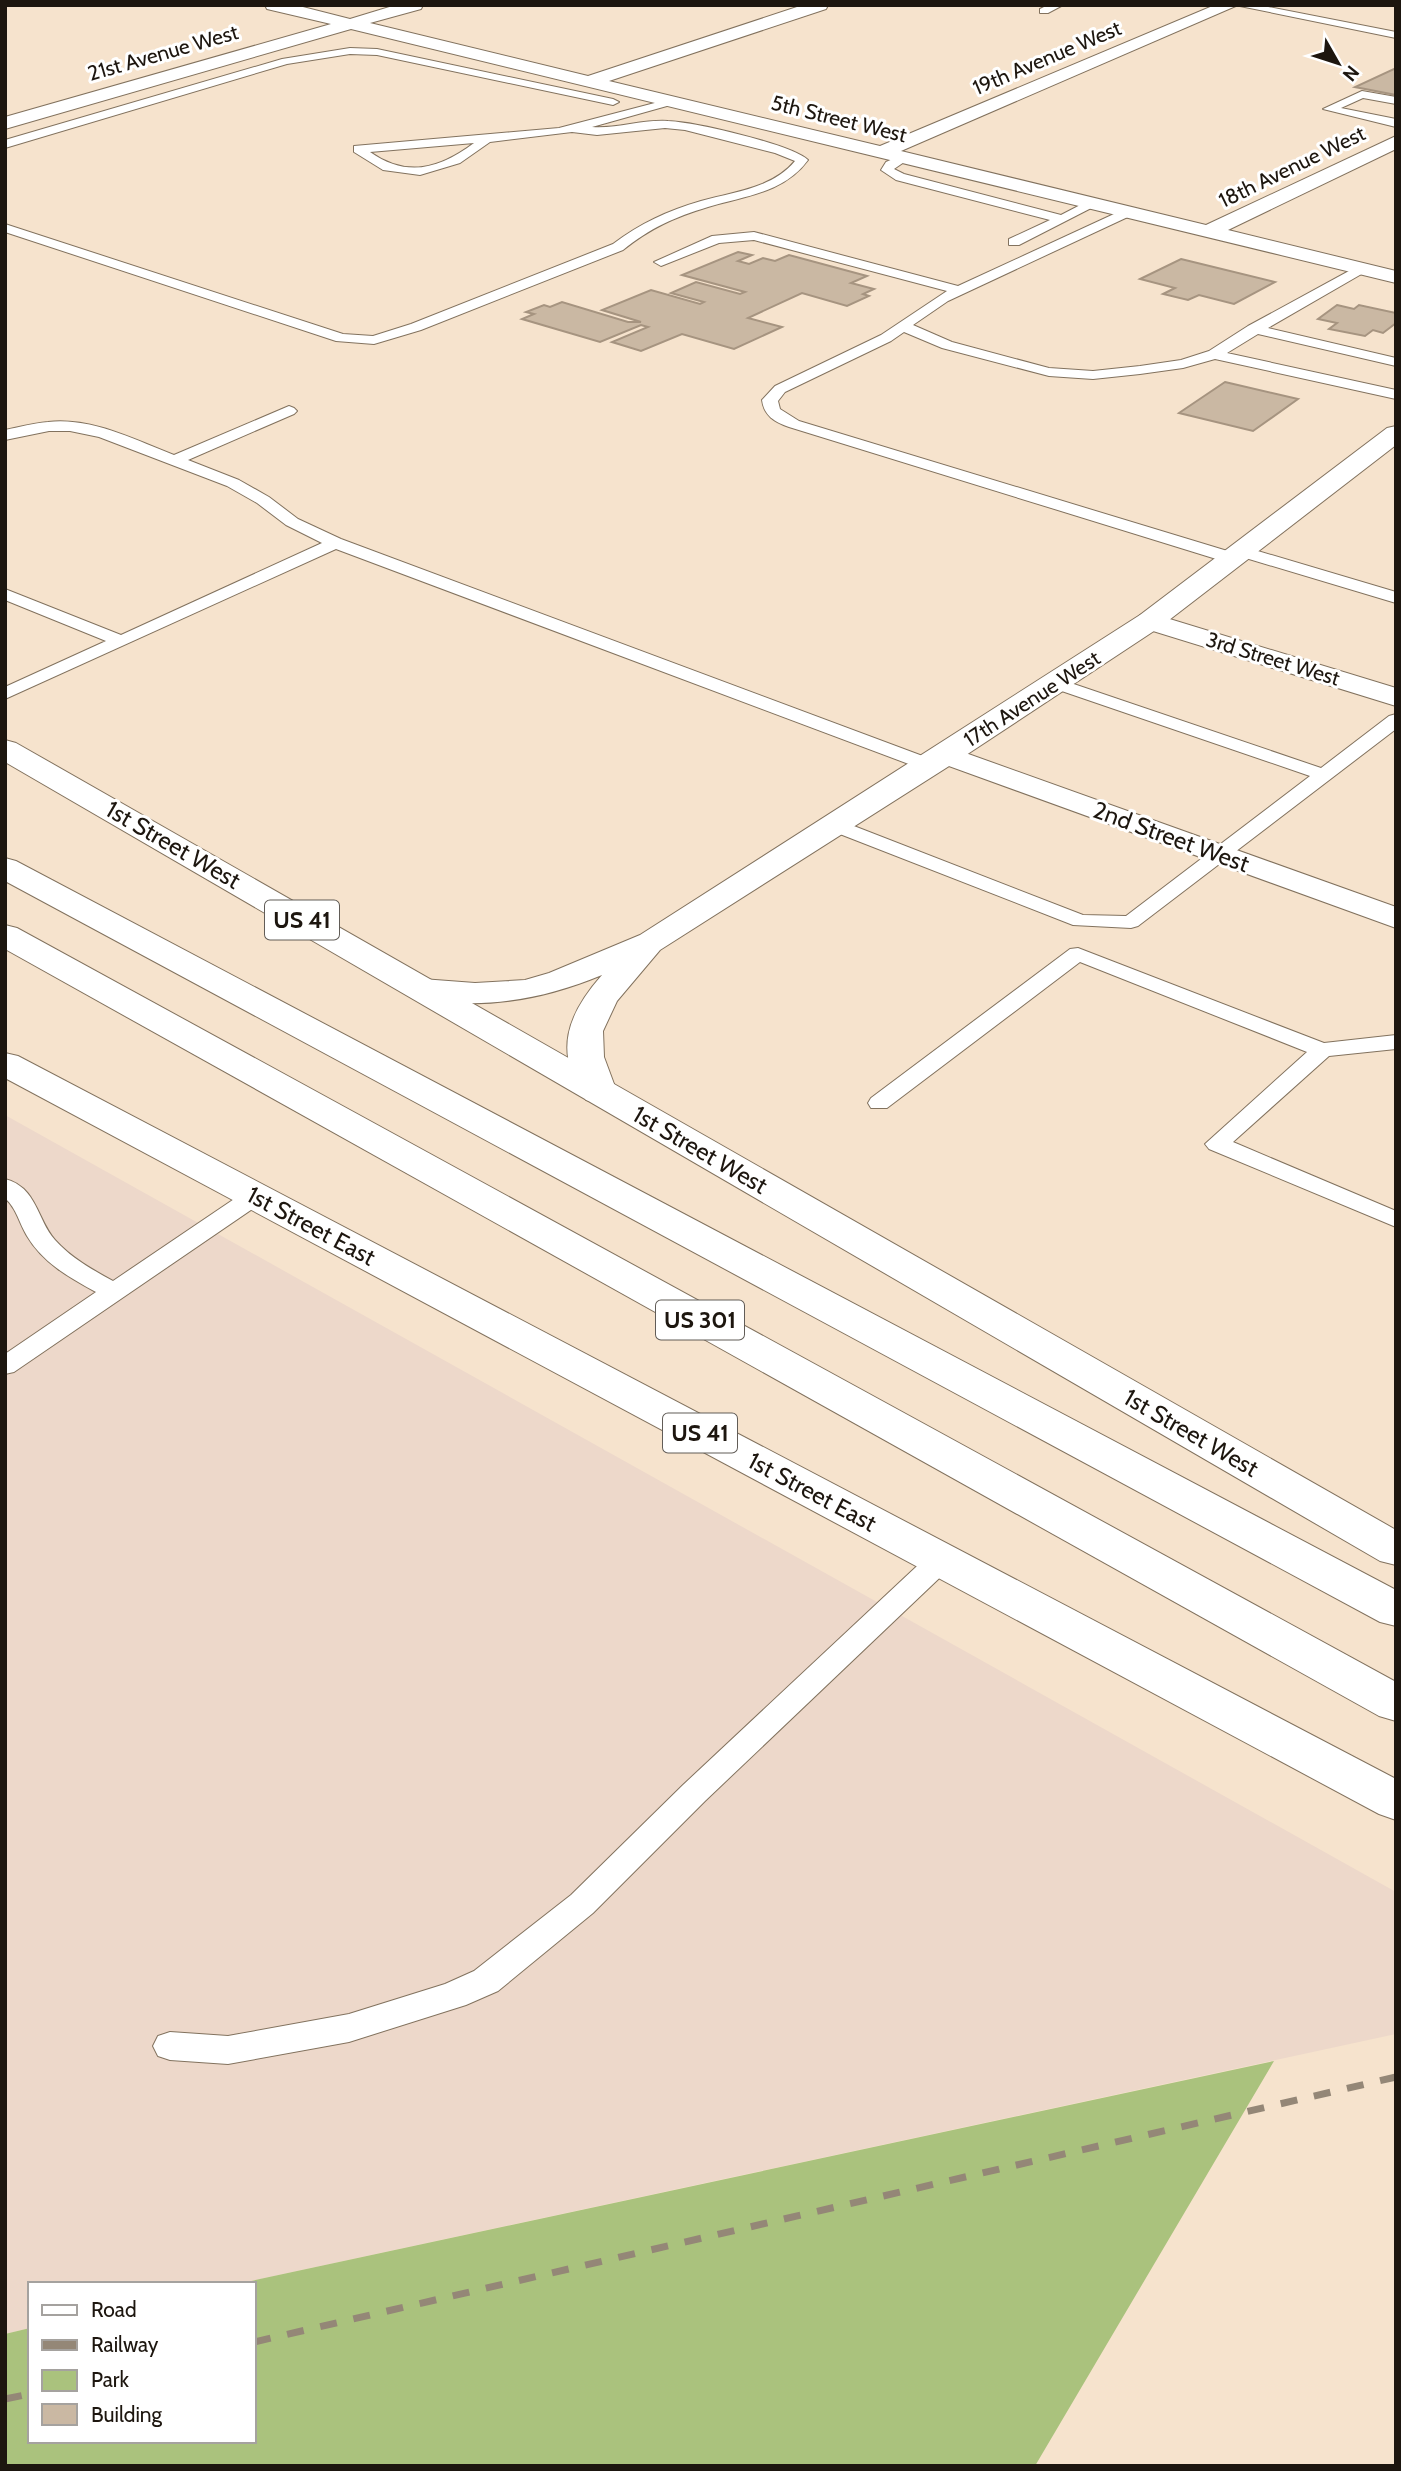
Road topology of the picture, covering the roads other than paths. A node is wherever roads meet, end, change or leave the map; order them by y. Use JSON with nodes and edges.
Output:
{"nodes":[{"id":1,"x":273,"y":5,"type":"edge"},
{"id":2,"x":415,"y":5,"type":"edge"},
{"id":3,"x":820,"y":5,"type":"edge"},
{"id":4,"x":1058,"y":5,"type":"edge"},
{"id":5,"x":1230,"y":5,"type":"edge"},
{"id":6,"x":1240,"y":5,"type":"edge"},
{"id":7,"x":1044,"y":11,"type":"dead end"},
{"id":8,"x":349,"y":24,"type":"junction"},
{"id":9,"x":1396,"y":35,"type":"edge"},
{"id":10,"x":588,"y":82,"type":"junction"},
{"id":11,"x":637,"y":94,"type":"junction"},
{"id":12,"x":1396,"y":101,"type":"edge"},
{"id":13,"x":612,"y":102,"type":"junction"},
{"id":14,"x":670,"y":102,"type":"junction"},
{"id":15,"x":5,"y":123,"type":"edge"},
{"id":16,"x":1396,"y":123,"type":"edge"},
{"id":17,"x":573,"y":129,"type":"junction"},
{"id":18,"x":534,"y":132,"type":"junction"},
{"id":19,"x":488,"y":137,"type":"junction"},
{"id":20,"x":1396,"y":142,"type":"edge"},
{"id":21,"x":5,"y":145,"type":"edge"},
{"id":22,"x":881,"y":153,"type":"junction"},
{"id":23,"x":904,"y":158,"type":"junction"},
{"id":24,"x":1093,"y":204,"type":"junction"},
{"id":25,"x":1127,"y":212,"type":"junction"},
{"id":26,"x":1062,"y":219,"type":"junction"},
{"id":27,"x":5,"y":228,"type":"edge"},
{"id":28,"x":1208,"y":232,"type":"junction"},
{"id":29,"x":1014,"y":242,"type":"dead end"},
{"id":30,"x":661,"y":262,"type":"dead end"},
{"id":31,"x":1360,"y":269,"type":"junction"},
{"id":32,"x":1396,"y":277,"type":"edge"},
{"id":33,"x":959,"y":290,"type":"junction"},
{"id":34,"x":904,"y":326,"type":"junction"},
{"id":35,"x":1253,"y":330,"type":"junction"},
{"id":36,"x":1214,"y":354,"type":"junction"},
{"id":37,"x":1396,"y":362,"type":"edge"},
{"id":38,"x":1396,"y":395,"type":"edge"},
{"id":39,"x":289,"y":411,"type":"dead end"},
{"id":40,"x":1396,"y":433,"type":"edge"},
{"id":41,"x":5,"y":435,"type":"edge"},
{"id":42,"x":176,"y":460,"type":"junction"},
{"id":43,"x":335,"y":543,"type":"junction"},
{"id":44,"x":1237,"y":554,"type":"junction"},
{"id":45,"x":5,"y":594,"type":"edge"},
{"id":46,"x":1396,"y":598,"type":"edge"},
{"id":47,"x":1150,"y":621,"type":"junction"},
{"id":48,"x":121,"y":641,"type":"junction"},
{"id":49,"x":1056,"y":683,"type":"junction"},
{"id":50,"x":5,"y":694,"type":"edge"},
{"id":51,"x":1396,"y":697,"type":"edge"},
{"id":52,"x":1396,"y":720,"type":"edge"},
{"id":53,"x":5,"y":749,"type":"edge"},
{"id":54,"x":938,"y":760,"type":"junction"},
{"id":55,"x":1324,"y":775,"type":"junction"},
{"id":56,"x":834,"y":825,"type":"junction"},
{"id":57,"x":1220,"y":855,"type":"junction"},
{"id":58,"x":5,"y":868,"type":"edge"},
{"id":59,"x":1396,"y":918,"type":"edge"},
{"id":60,"x":1080,"y":921,"type":"junction"},
{"id":61,"x":5,"y":935,"type":"edge"},
{"id":62,"x":652,"y":942,"type":"junction"},
{"id":63,"x":1078,"y":954,"type":"junction"},
{"id":64,"x":422,"y":989,"type":"junction"},
{"id":65,"x":1396,"y":1042,"type":"edge"},
{"id":66,"x":1322,"y":1051,"type":"junction"},
{"id":67,"x":5,"y":1065,"type":"edge"},
{"id":68,"x":599,"y":1092,"type":"junction"},
{"id":69,"x":879,"y":1103,"type":"dead end"},
{"id":70,"x":5,"y":1186,"type":"edge"},
{"id":71,"x":255,"y":1196,"type":"junction"},
{"id":72,"x":1396,"y":1220,"type":"edge"},
{"id":73,"x":114,"y":1292,"type":"junction"},
{"id":74,"x":5,"y":1366,"type":"edge"},
{"id":75,"x":1396,"y":1550,"type":"edge"},
{"id":76,"x":941,"y":1560,"type":"junction"},
{"id":77,"x":1396,"y":1610,"type":"edge"},
{"id":78,"x":1396,"y":1704,"type":"edge"},
{"id":79,"x":1396,"y":1801,"type":"edge"},
{"id":80,"x":170,"y":2046,"type":"dead end"}],
"edges":[{"from":1,"to":8,"type":"street","name":"5th Street West"},
{"from":2,"to":8,"type":"street","name":"21st Avenue West"},
{"from":3,"to":10,"type":"street"},
{"from":4,"to":7,"type":"lane"},
{"from":5,"to":22,"type":"street","name":"19th Avenue West"},
{"from":6,"to":9,"type":"lane"},
{"from":8,"to":10,"type":"street","name":"5th Street West"},
{"from":8,"to":15,"type":"street","name":"21st Avenue West"},
{"from":10,"to":11,"type":"street","name":"5th Street West"},
{"from":11,"to":13,"type":"lane"},
{"from":11,"to":14,"type":"street","name":"5th Street West"},
{"from":12,"to":16,"type":"lane"},
{"from":13,"to":18,"type":"lane"},
{"from":13,"to":21,"type":"lane"},
{"from":14,"to":17,"type":"lane"},
{"from":14,"to":22,"type":"street","name":"5th Street West"},
{"from":17,"to":18,"type":"lane"},
{"from":17,"to":27,"type":"lane"},
{"from":18,"to":19,"type":"lane"},
{"from":19,"to":19,"type":"lane"},
{"from":20,"to":28,"type":"street","name":"18th Avenue West"},
{"from":22,"to":23,"type":"street","name":"5th Street West"},
{"from":23,"to":24,"type":"street","name":"5th Street West"},
{"from":23,"to":26,"type":"lane"},
{"from":24,"to":25,"type":"street","name":"5th Street West"},
{"from":24,"to":26,"type":"lane"},
{"from":25,"to":28,"type":"street","name":"5th Street West"},
{"from":25,"to":33,"type":"lane"},
{"from":26,"to":29,"type":"lane"},
{"from":28,"to":31,"type":"street","name":"5th Street West"},
{"from":30,"to":33,"type":"lane"},
{"from":31,"to":32,"type":"street","name":"5th Street West"},
{"from":31,"to":35,"type":"lane"},
{"from":33,"to":34,"type":"lane"},
{"from":34,"to":36,"type":"lane"},
{"from":34,"to":44,"type":"lane"},
{"from":35,"to":36,"type":"lane"},
{"from":35,"to":37,"type":"lane"},
{"from":36,"to":38,"type":"lane"},
{"from":39,"to":42,"type":"lane"},
{"from":40,"to":44,"type":"street","name":"17th Avenue West"},
{"from":41,"to":42,"type":"lane"},
{"from":42,"to":43,"type":"lane"},
{"from":43,"to":48,"type":"lane"},
{"from":43,"to":54,"type":"lane"},
{"from":44,"to":46,"type":"lane"},
{"from":44,"to":47,"type":"street","name":"17th Avenue West"},
{"from":45,"to":48,"type":"lane"},
{"from":47,"to":49,"type":"street","name":"17th Avenue West"},
{"from":47,"to":51,"type":"street","name":"3rd Street West"},
{"from":48,"to":50,"type":"lane"},
{"from":49,"to":54,"type":"street","name":"17th Avenue West"},
{"from":49,"to":55,"type":"lane"},
{"from":52,"to":55,"type":"lane"},
{"from":53,"to":64,"type":"street","name":"1st Street West","number":"US 41"},
{"from":54,"to":56,"type":"street","name":"17th Avenue West"},
{"from":54,"to":57,"type":"street","name":"2nd Street West"},
{"from":55,"to":57,"type":"lane"},
{"from":56,"to":60,"type":"lane"},
{"from":56,"to":62,"type":"street","name":"17th Avenue West"},
{"from":57,"to":59,"type":"street","name":"2nd Street West"},
{"from":57,"to":60,"type":"lane"},
{"from":58,"to":77,"type":"street","number":"US 301"},
{"from":60,"to":63,"type":"lane"},
{"from":61,"to":78,"type":"street","number":"US 301"},
{"from":62,"to":64,"type":"street","name":"17th Avenue West"},
{"from":62,"to":68,"type":"street","name":"17th Avenue West"},
{"from":63,"to":66,"type":"lane"},
{"from":63,"to":69,"type":"lane"},
{"from":64,"to":68,"type":"street","name":"1st Street West","number":"US 41"},
{"from":65,"to":66,"type":"lane"},
{"from":66,"to":72,"type":"lane"},
{"from":67,"to":71,"type":"street","name":"1st Street East","number":"US 41"},
{"from":68,"to":75,"type":"street","name":"1st Street West","number":"US 41"},
{"from":70,"to":73,"type":"lane"},
{"from":71,"to":73,"type":"lane"},
{"from":71,"to":76,"type":"street","name":"1st Street East","number":"US 41"},
{"from":73,"to":74,"type":"lane"},
{"from":76,"to":79,"type":"street","name":"1st Street East","number":"US 41"},
{"from":76,"to":80,"type":"lane"}]}
